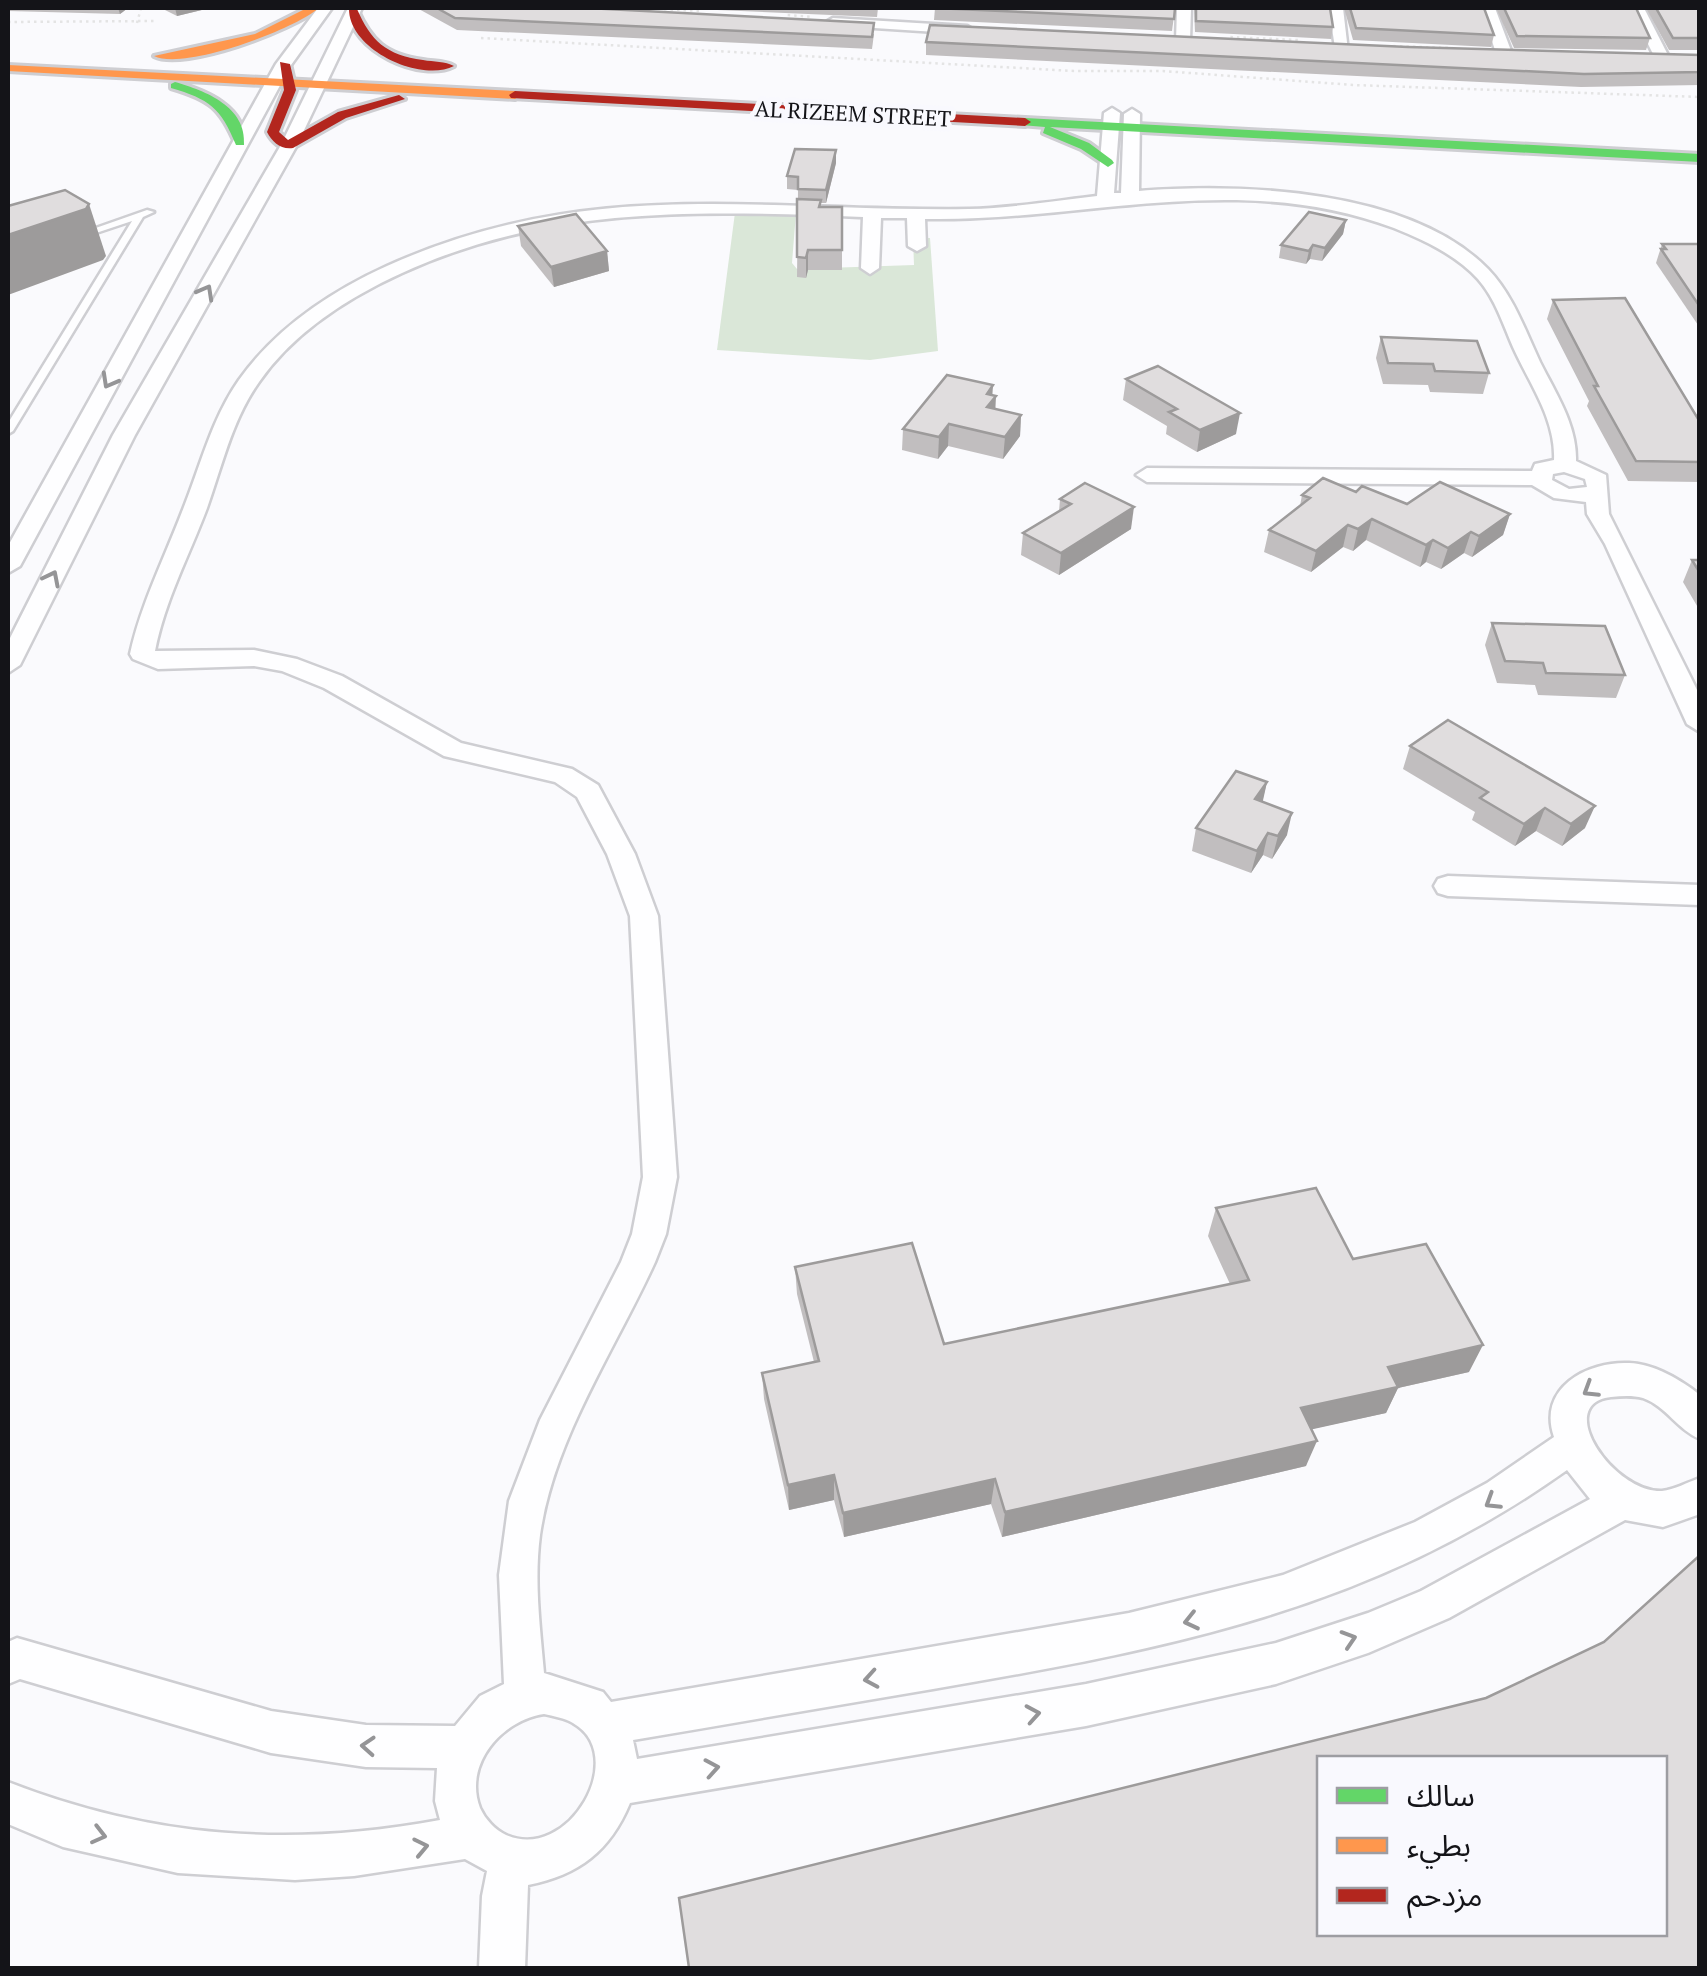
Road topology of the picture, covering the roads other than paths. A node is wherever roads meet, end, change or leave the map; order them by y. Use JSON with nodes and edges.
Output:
{"nodes":[{"id":1,"x":314,"y":8,"type":"edge"},
{"id":2,"x":325,"y":8,"type":"edge"},
{"id":3,"x":901,"y":8,"type":"edge"},
{"id":4,"x":1184,"y":8,"type":"edge"},
{"id":5,"x":1336,"y":8,"type":"edge"},
{"id":6,"x":1488,"y":8,"type":"edge"},
{"id":7,"x":1637,"y":8,"type":"edge"},
{"id":8,"x":347,"y":9,"type":"edge"},
{"id":9,"x":818,"y":21,"type":"edge"},
{"id":10,"x":895,"y":26,"type":"junction"},
{"id":11,"x":983,"y":31,"type":"edge"},
{"id":12,"x":1229,"y":43,"type":"edge"},
{"id":13,"x":1299,"y":46,"type":"edge"},
{"id":14,"x":1343,"y":48,"type":"junction"},
{"id":15,"x":1392,"y":51,"type":"edge"},
{"id":16,"x":8,"y":53,"type":"edge"},
{"id":17,"x":1455,"y":54,"type":"edge"},
{"id":18,"x":141,"y":58,"type":"junction"},
{"id":19,"x":1681,"y":59,"type":"edge"},
{"id":20,"x":8,"y":68,"type":"edge"},
{"id":21,"x":101,"y":71,"type":"junction"},
{"id":22,"x":299,"y":75,"type":"junction"},
{"id":23,"x":477,"y":80,"type":"junction"},
{"id":24,"x":634,"y":83,"type":"junction"},
{"id":25,"x":1121,"y":120,"type":"junction"},
{"id":26,"x":1008,"y":121,"type":"junction"},
{"id":27,"x":1224,"y":132,"type":"junction"},
{"id":28,"x":240,"y":142,"type":"junction"},
{"id":29,"x":1700,"y":142,"type":"edge"},
{"id":30,"x":289,"y":145,"type":"junction"},
{"id":31,"x":1700,"y":158,"type":"edge"},
{"id":32,"x":1119,"y":164,"type":"junction"},
{"id":33,"x":1117,"y":199,"type":"junction"},
{"id":34,"x":916,"y":214,"type":"junction"},
{"id":35,"x":872,"y":218,"type":"junction"},
{"id":36,"x":64,"y":241,"type":"edge"},
{"id":37,"x":917,"y":246,"type":"dead end"},
{"id":38,"x":870,"y":268,"type":"dead end"},
{"id":39,"x":8,"y":431,"type":"edge"},
{"id":40,"x":1565,"y":465,"type":"junction"},
{"id":41,"x":1147,"y":474,"type":"dead end"},
{"id":42,"x":1539,"y":478,"type":"junction"},
{"id":43,"x":1596,"y":492,"type":"junction"},
{"id":44,"x":1566,"y":496,"type":"junction"},
{"id":45,"x":1602,"y":521,"type":"junction"},
{"id":46,"x":11,"y":556,"type":"edge"},
{"id":47,"x":8,"y":665,"type":"edge"},
{"id":48,"x":1700,"y":724,"type":"edge"},
{"id":49,"x":1448,"y":886,"type":"dead end"},
{"id":50,"x":1700,"y":895,"type":"edge"},
{"id":51,"x":1700,"y":1422,"type":"edge"},
{"id":52,"x":1572,"y":1446,"type":"junction"},
{"id":53,"x":1699,"y":1498,"type":"edge"},
{"id":54,"x":1624,"y":1499,"type":"junction"},
{"id":55,"x":8,"y":1664,"type":"edge"},
{"id":56,"x":526,"y":1696,"type":"junction"},
{"id":57,"x":606,"y":1724,"type":"junction"},
{"id":58,"x":465,"y":1746,"type":"junction"},
{"id":59,"x":616,"y":1784,"type":"junction"},
{"id":60,"x":8,"y":1803,"type":"edge"},
{"id":61,"x":472,"y":1836,"type":"junction"},
{"id":62,"x":510,"y":1861,"type":"junction"},
{"id":63,"x":502,"y":1968,"type":"edge"}],
"edges":[{"from":1,"to":18,"type":"street"},
{"from":2,"to":22,"type":"street"},
{"from":3,"to":10,"type":"street"},
{"from":4,"to":12,"type":"street"},
{"from":5,"to":14,"type":"street"},
{"from":6,"to":17,"type":"street"},
{"from":7,"to":19,"type":"street"},
{"from":8,"to":22,"type":"street"},
{"from":8,"to":23,"type":"street"},
{"from":9,"to":10,"type":"street"},
{"from":10,"to":11,"type":"street"},
{"from":13,"to":14,"type":"street"},
{"from":14,"to":15,"type":"street"},
{"from":16,"to":18,"type":"street","name":"AL RIZEEM STREET"},
{"from":18,"to":22,"type":"street","name":"AL RIZEEM STREET"},
{"from":20,"to":21,"type":"street"},
{"from":21,"to":22,"type":"street"},
{"from":21,"to":28,"type":"street"},
{"from":22,"to":23,"type":"street","name":"AL RIZEEM STREET"},
{"from":22,"to":24,"type":"street","name":"AL RIZEEM STREET"},
{"from":22,"to":24,"type":"street"},
{"from":22,"to":28,"type":"street"},
{"from":22,"to":30,"type":"street"},
{"from":23,"to":26,"type":"street","name":"AL RIZEEM STREET"},
{"from":23,"to":30,"type":"street"},
{"from":24,"to":25,"type":"street","name":"AL RIZEEM STREET"},
{"from":25,"to":26,"type":"street","name":"AL RIZEEM STREET"},
{"from":25,"to":27,"type":"street","name":"AL RIZEEM STREET"},
{"from":25,"to":29,"type":"street","name":"AL RIZEEM STREET"},
{"from":25,"to":32,"type":"street"},
{"from":26,"to":32,"type":"street"},
{"from":27,"to":31,"type":"street","name":"AL RIZEEM STREET"},
{"from":27,"to":32,"type":"street"},
{"from":28,"to":46,"type":"street","one_way":true},
{"from":47,"to":30,"type":"street","one_way":true},
{"from":32,"to":33,"type":"street"},
{"from":33,"to":34,"type":"street"},
{"from":33,"to":40,"type":"street"},
{"from":34,"to":35,"type":"street"},
{"from":34,"to":37,"type":"street"},
{"from":35,"to":38,"type":"street"},
{"from":35,"to":56,"type":"street"},
{"from":36,"to":39,"type":"lane"},
{"from":40,"to":42,"type":"street"},
{"from":40,"to":43,"type":"street"},
{"from":41,"to":42,"type":"street"},
{"from":42,"to":44,"type":"street"},
{"from":43,"to":44,"type":"street"},
{"from":43,"to":45,"type":"street"},
{"from":44,"to":45,"type":"street"},
{"from":45,"to":48,"type":"street"},
{"from":49,"to":50,"type":"street"},
{"from":51,"to":52,"type":"street","one_way":true},
{"from":52,"to":54,"type":"street"},
{"from":52,"to":57,"type":"street","one_way":true},
{"from":53,"to":54,"type":"street"},
{"from":59,"to":54,"type":"street","one_way":true},
{"from":58,"to":55,"type":"street","one_way":true},
{"from":56,"to":57,"type":"street"},
{"from":56,"to":58,"type":"street"},
{"from":57,"to":59,"type":"street"},
{"from":58,"to":61,"type":"street"},
{"from":59,"to":62,"type":"street"},
{"from":60,"to":61,"type":"street","one_way":true},
{"from":61,"to":62,"type":"street"},
{"from":62,"to":63,"type":"street"}]}
